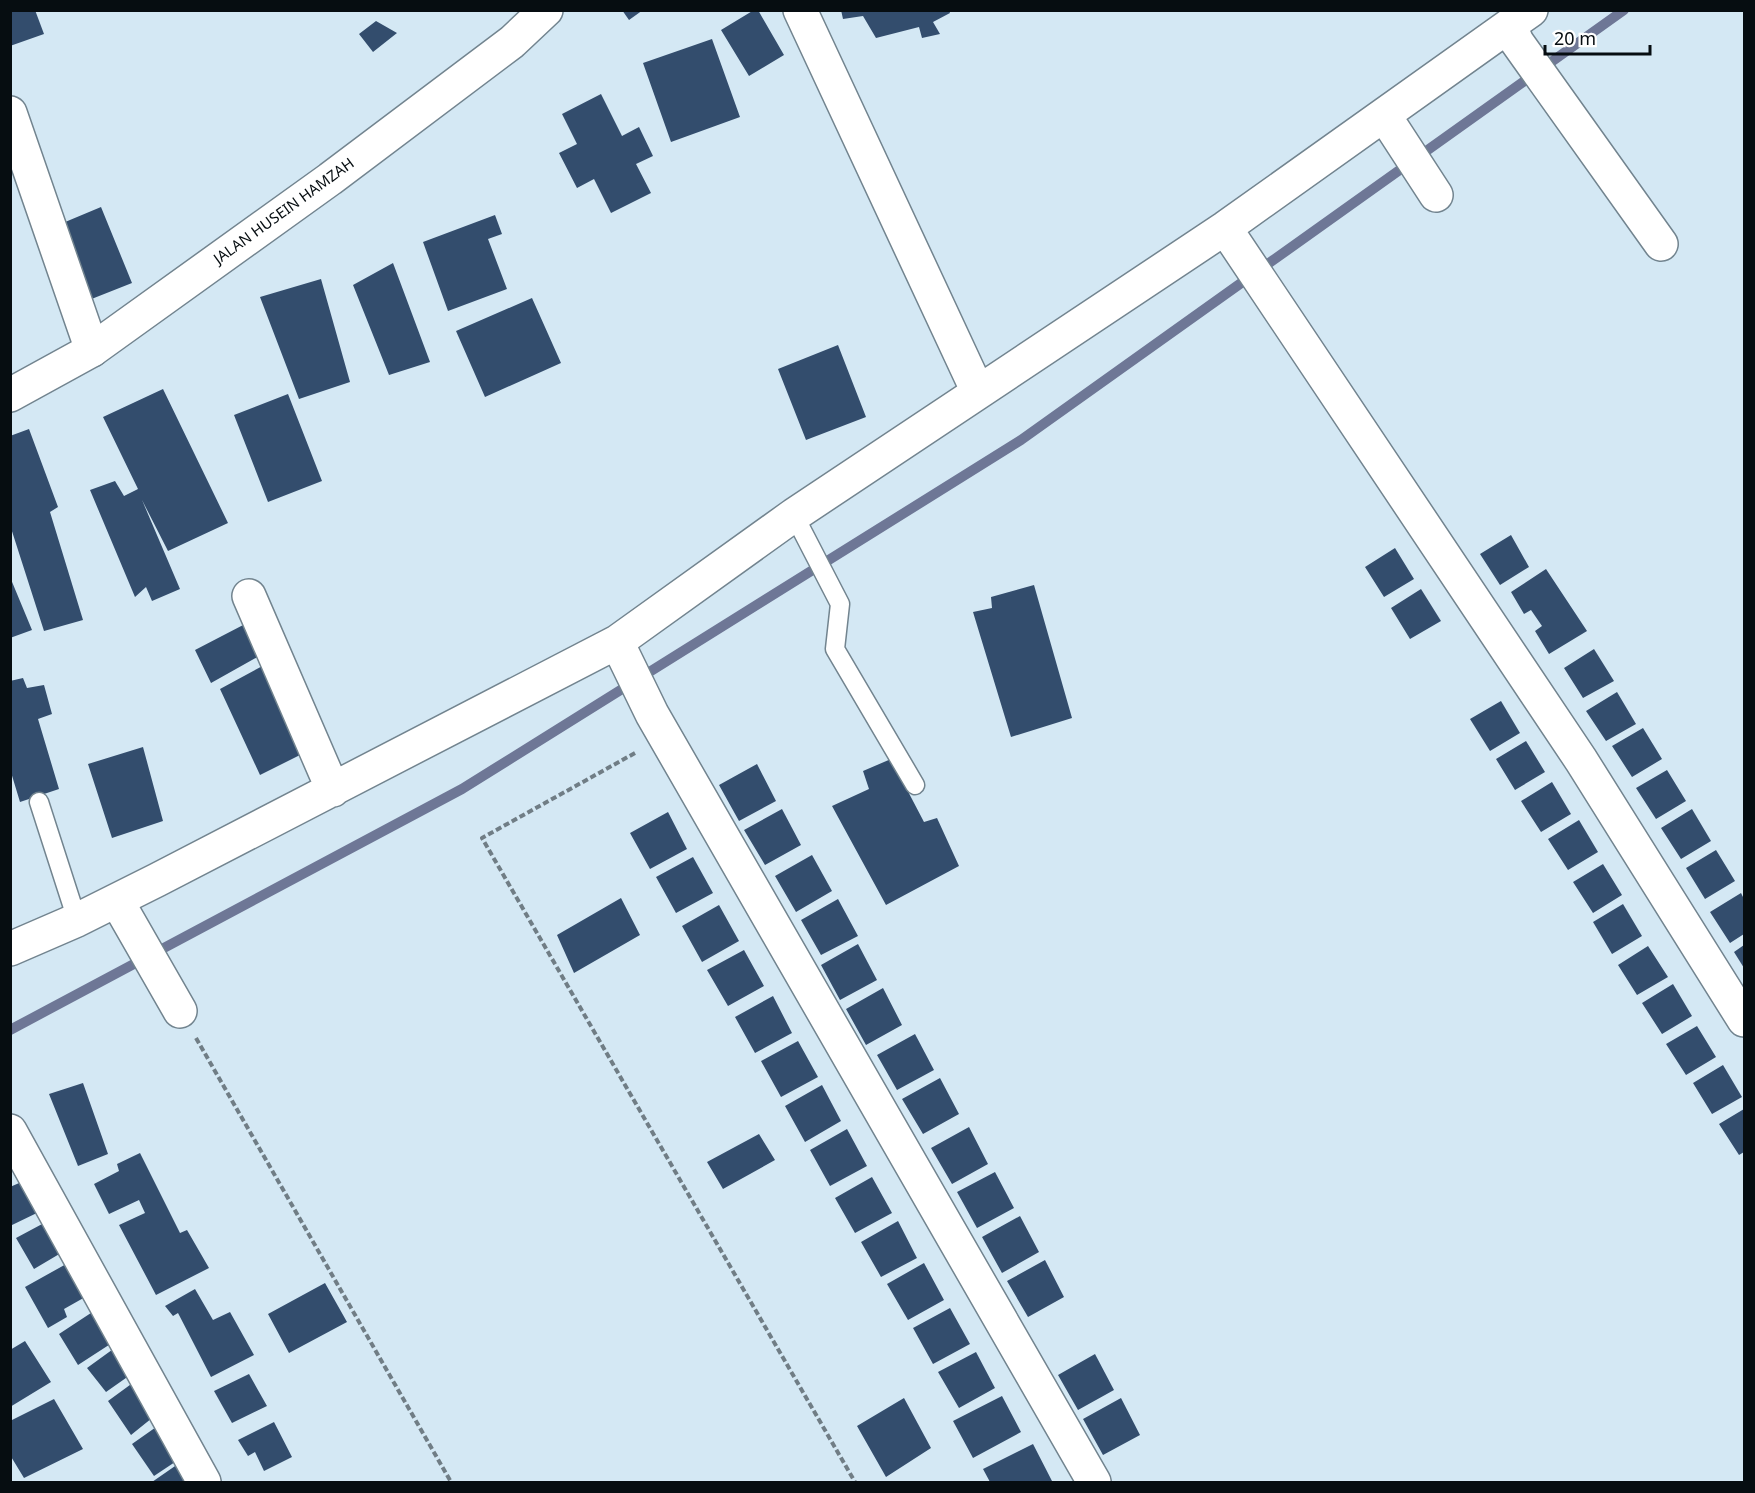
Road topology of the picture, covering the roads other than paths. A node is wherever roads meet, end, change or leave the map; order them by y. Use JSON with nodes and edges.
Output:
{"nodes":[{"id":1,"x":546,"y":10,"type":"edge"},
{"id":2,"x":800,"y":10,"type":"edge"},
{"id":3,"x":1519,"y":26,"type":"edge"},
{"id":4,"x":10,"y":113,"type":"edge"},
{"id":5,"x":1391,"y":127,"type":"junction"},
{"id":6,"x":1436,"y":195,"type":"dead end"},
{"id":7,"x":1225,"y":229,"type":"junction"},
{"id":8,"x":1661,"y":244,"type":"dead end"},
{"id":9,"x":92,"y":350,"type":"junction"},
{"id":10,"x":978,"y":392,"type":"junction"},
{"id":11,"x":10,"y":395,"type":"edge"},
{"id":12,"x":798,"y":523,"type":"junction"},
{"id":13,"x":249,"y":596,"type":"dead end"},
{"id":14,"x":618,"y":643,"type":"junction"},
{"id":15,"x":915,"y":785,"type":"dead end"},
{"id":16,"x":333,"y":790,"type":"junction"},
{"id":17,"x":39,"y":802,"type":"dead end"},
{"id":18,"x":117,"y":902,"type":"junction"},
{"id":19,"x":77,"y":920,"type":"junction"},
{"id":20,"x":13,"y":937,"type":"edge"},
{"id":21,"x":180,"y":1011,"type":"road end"},
{"id":22,"x":1744,"y":1020,"type":"edge"},
{"id":23,"x":10,"y":1131,"type":"edge"},
{"id":24,"x":204,"y":1482,"type":"edge"},
{"id":25,"x":1094,"y":1482,"type":"edge"}],
"edges":[{"from":1,"to":9,"type":"street","name":"JALAN HUSEIN HAMZAH"},
{"from":2,"to":10,"type":"street"},
{"from":3,"to":5,"type":"street"},
{"from":3,"to":8,"type":"street"},
{"from":4,"to":9,"type":"street"},
{"from":5,"to":6,"type":"street"},
{"from":5,"to":7,"type":"street"},
{"from":7,"to":10,"type":"street"},
{"from":7,"to":22,"type":"street"},
{"from":9,"to":11,"type":"street","name":"JALAN HUSEIN HAMZAH"},
{"from":10,"to":12,"type":"street"},
{"from":12,"to":14,"type":"street"},
{"from":12,"to":15,"type":"lane"},
{"from":13,"to":16,"type":"street"},
{"from":14,"to":16,"type":"street"},
{"from":14,"to":25,"type":"street"},
{"from":16,"to":18,"type":"street"},
{"from":17,"to":19,"type":"lane"},
{"from":18,"to":19,"type":"street"},
{"from":18,"to":21,"type":"street"},
{"from":19,"to":20,"type":"street"},
{"from":23,"to":24,"type":"street"}]}
